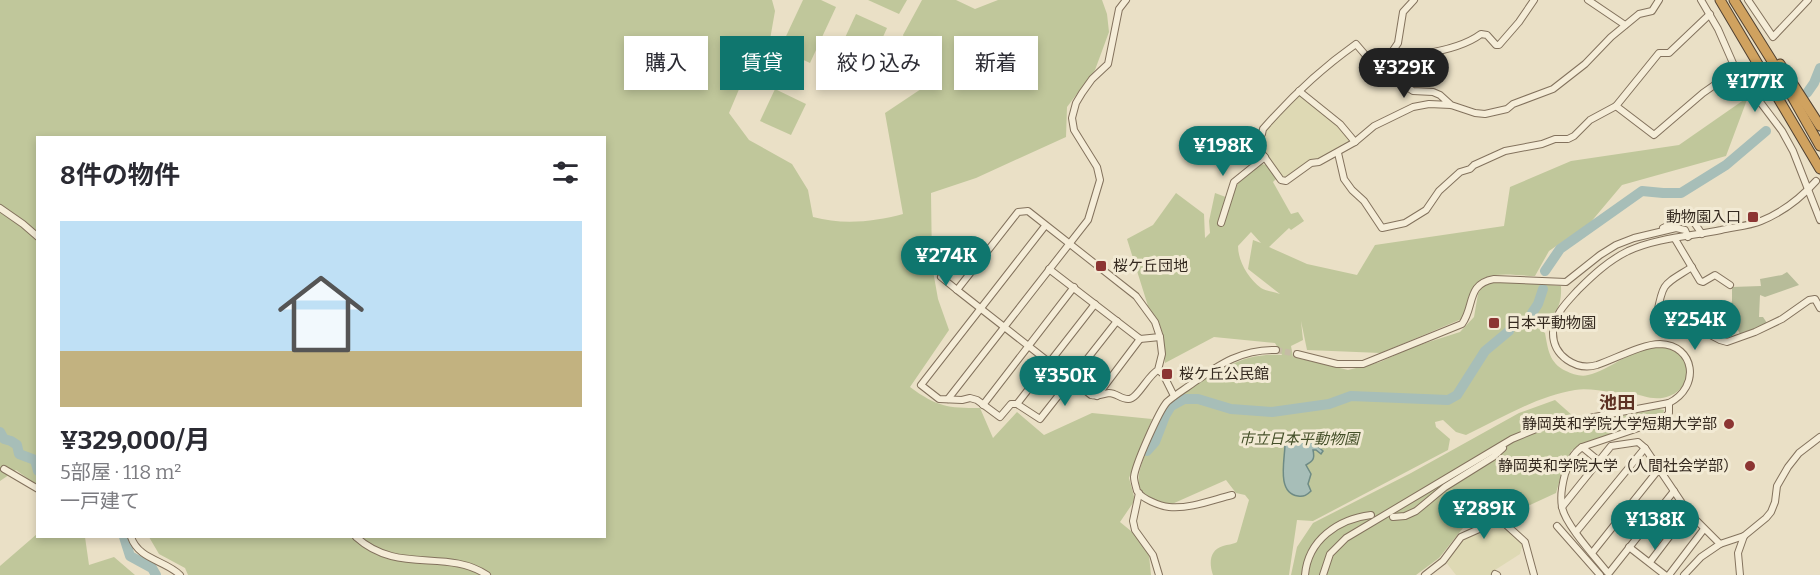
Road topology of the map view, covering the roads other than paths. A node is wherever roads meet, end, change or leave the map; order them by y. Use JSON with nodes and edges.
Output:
{"nodes":[{"id":1,"x":1126,"y":0,"type":"edge"},
{"id":2,"x":1414,"y":0,"type":"edge"},
{"id":3,"x":1534,"y":0,"type":"edge"},
{"id":4,"x":1588,"y":0,"type":"edge"},
{"id":5,"x":1659,"y":0,"type":"edge"},
{"id":6,"x":1701,"y":0,"type":"edge"},
{"id":7,"x":1720,"y":0,"type":"edge"},
{"id":8,"x":1735,"y":0,"type":"edge"},
{"id":9,"x":1748,"y":0,"type":"edge"},
{"id":10,"x":1809,"y":0,"type":"edge"},
{"id":11,"x":1710,"y":14,"type":"junction"},
{"id":12,"x":1625,"y":26,"type":"junction"},
{"id":13,"x":1381,"y":68,"type":"junction"},
{"id":14,"x":1736,"y":70,"type":"junction"},
{"id":15,"x":1400,"y":82,"type":"junction"},
{"id":16,"x":1299,"y":91,"type":"junction"},
{"id":17,"x":1451,"y":105,"type":"junction"},
{"id":18,"x":1616,"y":106,"type":"junction"},
{"id":19,"x":1820,"y":126,"type":"edge"},
{"id":20,"x":1355,"y":142,"type":"junction"},
{"id":21,"x":1820,"y":146,"type":"edge"},
{"id":22,"x":1338,"y":153,"type":"junction"},
{"id":23,"x":1264,"y":157,"type":"junction"},
{"id":24,"x":1813,"y":158,"type":"junction"},
{"id":25,"x":1820,"y":169,"type":"edge"},
{"id":26,"x":1818,"y":179,"type":"edge"},
{"id":27,"x":1808,"y":190,"type":"junction"},
{"id":28,"x":0,"y":208,"type":"edge"},
{"id":29,"x":1820,"y":220,"type":"edge"},
{"id":30,"x":1221,"y":223,"type":"dead end"},
{"id":31,"x":1045,"y":226,"type":"junction"},
{"id":32,"x":1648,"y":234,"type":"junction"},
{"id":33,"x":1702,"y":234,"type":"junction"},
{"id":34,"x":36,"y":235,"type":"edge"},
{"id":35,"x":1688,"y":237,"type":"junction"},
{"id":36,"x":1675,"y":239,"type":"junction"},
{"id":37,"x":1069,"y":244,"type":"junction"},
{"id":38,"x":980,"y":260,"type":"junction"},
{"id":39,"x":1692,"y":267,"type":"junction"},
{"id":40,"x":1049,"y":269,"type":"junction"},
{"id":41,"x":1730,"y":285,"type":"dead end"},
{"id":42,"x":1074,"y":287,"type":"junction"},
{"id":43,"x":957,"y":290,"type":"junction"},
{"id":44,"x":1095,"y":304,"type":"junction"},
{"id":45,"x":980,"y":308,"type":"junction"},
{"id":46,"x":1820,"y":308,"type":"edge"},
{"id":47,"x":1117,"y":321,"type":"junction"},
{"id":48,"x":1003,"y":326,"type":"junction"},
{"id":49,"x":1160,"y":337,"type":"junction"},
{"id":50,"x":1140,"y":339,"type":"junction"},
{"id":51,"x":1027,"y":345,"type":"junction"},
{"id":52,"x":1276,"y":350,"type":"tunnel mouth"},
{"id":53,"x":1297,"y":354,"type":"tunnel mouth"},
{"id":54,"x":1049,"y":362,"type":"junction"},
{"id":55,"x":1158,"y":370,"type":"junction"},
{"id":56,"x":1071,"y":380,"type":"junction"},
{"id":57,"x":1174,"y":396,"type":"junction"},
{"id":58,"x":1096,"y":397,"type":"junction"},
{"id":59,"x":948,"y":399,"type":"junction"},
{"id":60,"x":1669,"y":403,"type":"junction"},
{"id":61,"x":1017,"y":404,"type":"junction"},
{"id":62,"x":983,"y":405,"type":"junction"},
{"id":63,"x":1820,"y":437,"type":"edge"},
{"id":64,"x":1512,"y":440,"type":"junction"},
{"id":65,"x":1582,"y":447,"type":"junction"},
{"id":66,"x":1644,"y":448,"type":"junction"},
{"id":67,"x":1599,"y":461,"type":"junction"},
{"id":68,"x":4,"y":469,"type":"dead end"},
{"id":69,"x":1659,"y":470,"type":"junction"},
{"id":70,"x":36,"y":488,"type":"edge"},
{"id":71,"x":1674,"y":491,"type":"junction"},
{"id":72,"x":1139,"y":494,"type":"junction"},
{"id":73,"x":1232,"y":495,"type":"dead end"},
{"id":74,"x":1562,"y":507,"type":"junction"},
{"id":75,"x":1688,"y":512,"type":"junction"},
{"id":76,"x":1371,"y":515,"type":"dead end"},
{"id":77,"x":1393,"y":517,"type":"dead end"},
{"id":78,"x":1557,"y":526,"type":"dead end"},
{"id":79,"x":1704,"y":528,"type":"junction"},
{"id":80,"x":1576,"y":532,"type":"junction"},
{"id":81,"x":1744,"y":536,"type":"junction"},
{"id":82,"x":132,"y":538,"type":"edge"},
{"id":83,"x":357,"y":538,"type":"edge"},
{"id":84,"x":1720,"y":543,"type":"junction"},
{"id":85,"x":1629,"y":547,"type":"junction"},
{"id":86,"x":1592,"y":553,"type":"junction"},
{"id":87,"x":1650,"y":562,"type":"junction"},
{"id":88,"x":1596,"y":574,"type":"edge"},
{"id":89,"x":180,"y":575,"type":"edge"},
{"id":90,"x":487,"y":575,"type":"edge"},
{"id":91,"x":1159,"y":575,"type":"edge"},
{"id":92,"x":1305,"y":575,"type":"edge"},
{"id":93,"x":1323,"y":575,"type":"edge"},
{"id":94,"x":1425,"y":575,"type":"edge"},
{"id":95,"x":1533,"y":575,"type":"edge"},
{"id":96,"x":1667,"y":575,"type":"edge"},
{"id":97,"x":1684,"y":575,"type":"edge"},
{"id":98,"x":1740,"y":575,"type":"edge"}],
"edges":[{"from":1,"to":37,"type":"street"},
{"from":2,"to":13,"type":"street"},
{"from":3,"to":15,"type":"street"},
{"from":4,"to":12,"type":"street"},
{"from":5,"to":12,"type":"street"},
{"from":6,"to":11,"type":"street"},
{"from":7,"to":24,"type":"highway"},
{"from":8,"to":19,"type":"highway"},
{"from":8,"to":21,"type":"highway"},
{"from":9,"to":10,"type":"street"},
{"from":11,"to":14,"type":"street"},
{"from":11,"to":18,"type":"street"},
{"from":12,"to":17,"type":"street"},
{"from":13,"to":15,"type":"street"},
{"from":13,"to":16,"type":"street"},
{"from":14,"to":18,"type":"street"},
{"from":14,"to":27,"type":"street"},
{"from":15,"to":17,"type":"street"},
{"from":16,"to":20,"type":"street"},
{"from":16,"to":23,"type":"street"},
{"from":17,"to":20,"type":"street"},
{"from":18,"to":22,"type":"street"},
{"from":20,"to":22,"type":"street"},
{"from":22,"to":23,"type":"street"},
{"from":23,"to":30,"type":"street"},
{"from":24,"to":25,"type":"highway"},
{"from":24,"to":26,"type":"highway"},
{"from":26,"to":27,"type":"street"},
{"from":27,"to":29,"type":"street"},
{"from":27,"to":33,"type":"street"},
{"from":28,"to":34,"type":"street"},
{"from":31,"to":37,"type":"street"},
{"from":31,"to":38,"type":"street"},
{"from":31,"to":45,"type":"street"},
{"from":32,"to":33,"type":"street"},
{"from":32,"to":35,"type":"street"},
{"from":32,"to":53,"type":"street"},
{"from":33,"to":35,"type":"street"},
{"from":35,"to":36,"type":"street"},
{"from":36,"to":39,"type":"street"},
{"from":36,"to":60,"type":"street"},
{"from":37,"to":40,"type":"street"},
{"from":37,"to":49,"type":"street"},
{"from":38,"to":43,"type":"street"},
{"from":38,"to":43,"type":"street"},
{"from":39,"to":41,"type":"street"},
{"from":39,"to":46,"type":"street"},
{"from":40,"to":42,"type":"street"},
{"from":40,"to":48,"type":"street"},
{"from":42,"to":44,"type":"street"},
{"from":42,"to":51,"type":"street"},
{"from":43,"to":45,"type":"street"},
{"from":44,"to":47,"type":"street"},
{"from":44,"to":54,"type":"street"},
{"from":45,"to":48,"type":"street"},
{"from":45,"to":59,"type":"street"},
{"from":47,"to":50,"type":"street"},
{"from":47,"to":56,"type":"street"},
{"from":48,"to":51,"type":"street"},
{"from":48,"to":59,"type":"street"},
{"from":49,"to":50,"type":"street"},
{"from":49,"to":55,"type":"street"},
{"from":50,"to":58,"type":"street"},
{"from":51,"to":54,"type":"street"},
{"from":51,"to":62,"type":"street"},
{"from":52,"to":57,"type":"street"},
{"from":54,"to":56,"type":"street"},
{"from":54,"to":61,"type":"street"},
{"from":55,"to":57,"type":"street"},
{"from":55,"to":58,"type":"street"},
{"from":56,"to":58,"type":"street"},
{"from":56,"to":61,"type":"street"},
{"from":57,"to":72,"type":"street"},
{"from":59,"to":62,"type":"street"},
{"from":60,"to":64,"type":"street"},
{"from":60,"to":65,"type":"street"},
{"from":61,"to":62,"type":"street"},
{"from":63,"to":81,"type":"street"},
{"from":64,"to":77,"type":"street"},
{"from":64,"to":93,"type":"street"},
{"from":65,"to":67,"type":"street"},
{"from":65,"to":74,"type":"street"},
{"from":66,"to":67,"type":"street"},
{"from":66,"to":69,"type":"street"},
{"from":66,"to":80,"type":"street"},
{"from":67,"to":74,"type":"street"},
{"from":68,"to":70,"type":"street"},
{"from":69,"to":71,"type":"street"},
{"from":69,"to":86,"type":"street"},
{"from":71,"to":75,"type":"street"},
{"from":71,"to":85,"type":"street"},
{"from":72,"to":73,"type":"street"},
{"from":72,"to":91,"type":"street"},
{"from":74,"to":80,"type":"street"},
{"from":75,"to":79,"type":"street"},
{"from":75,"to":87,"type":"street"},
{"from":76,"to":92,"type":"street"},
{"from":78,"to":88,"type":"street"},
{"from":79,"to":84,"type":"street"},
{"from":79,"to":96,"type":"street"},
{"from":80,"to":86,"type":"street"},
{"from":81,"to":84,"type":"street"},
{"from":81,"to":98,"type":"street"},
{"from":82,"to":89,"type":"street"},
{"from":83,"to":90,"type":"street"},
{"from":84,"to":97,"type":"street"},
{"from":85,"to":86,"type":"street"},
{"from":85,"to":87,"type":"street"},
{"from":87,"to":96,"type":"street"},
{"from":94,"to":95,"type":"street"}]}
